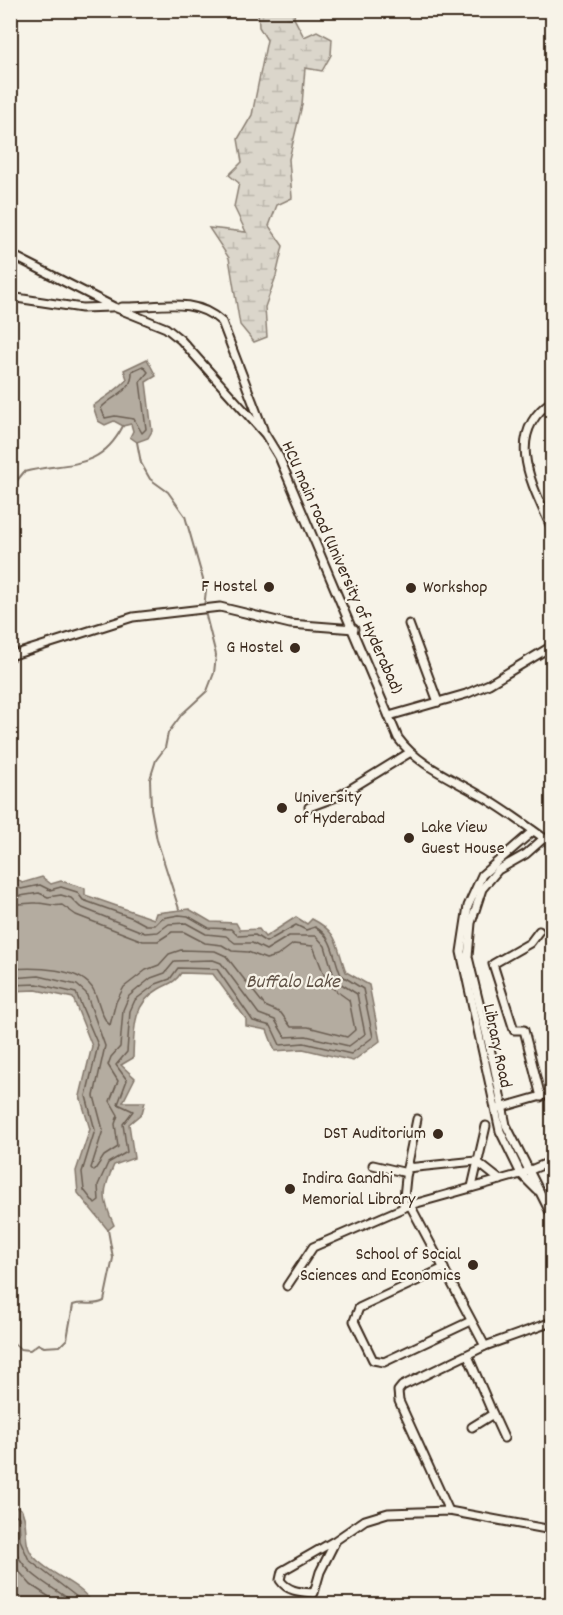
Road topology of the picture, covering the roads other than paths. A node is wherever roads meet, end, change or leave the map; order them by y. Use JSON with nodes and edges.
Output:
{"nodes":[{"id":1,"x":10,"y":254,"type":"edge"},
{"id":2,"x":10,"y":297,"type":"edge"},
{"id":3,"x":114,"y":307,"type":"junction"},
{"id":4,"x":552,"y":402,"type":"edge"},
{"id":5,"x":265,"y":434,"type":"junction"},
{"id":6,"x":552,"y":529,"type":"edge"},
{"id":7,"x":409,"y":624,"type":"dead end"},
{"id":8,"x":354,"y":629,"type":"junction"},
{"id":9,"x":552,"y":646,"type":"edge"},
{"id":10,"x":10,"y":656,"type":"edge"},
{"id":11,"x":438,"y":702,"type":"junction"},
{"id":12,"x":389,"y":716,"type":"junction"},
{"id":13,"x":409,"y":753,"type":"junction"},
{"id":14,"x":309,"y":807,"type":"dead end"},
{"id":15,"x":534,"y":831,"type":"junction"},
{"id":16,"x":549,"y":842,"type":"edge"},
{"id":17,"x":539,"y":931,"type":"dead end"},
{"id":18,"x":552,"y":1093,"type":"edge"},
{"id":19,"x":541,"y":1096,"type":"junction"},
{"id":20,"x":498,"y":1109,"type":"junction"},
{"id":21,"x":417,"y":1119,"type":"dead end"},
{"id":22,"x":486,"y":1126,"type":"dead end"},
{"id":23,"x":476,"y":1161,"type":"junction"},
{"id":24,"x":552,"y":1161,"type":"edge"},
{"id":25,"x":373,"y":1165,"type":"dead end"},
{"id":26,"x":407,"y":1171,"type":"junction"},
{"id":27,"x":530,"y":1171,"type":"junction"},
{"id":28,"x":521,"y":1174,"type":"junction"},
{"id":29,"x":500,"y":1180,"type":"junction"},
{"id":30,"x":472,"y":1187,"type":"junction"},
{"id":31,"x":541,"y":1194,"type":"junction"},
{"id":32,"x":407,"y":1206,"type":"junction"},
{"id":33,"x":552,"y":1216,"type":"edge"},
{"id":34,"x":444,"y":1268,"type":"junction"},
{"id":35,"x":287,"y":1286,"type":"dead end"},
{"id":36,"x":471,"y":1321,"type":"junction"},
{"id":37,"x":552,"y":1322,"type":"edge"},
{"id":38,"x":485,"y":1346,"type":"junction"},
{"id":39,"x":468,"y":1356,"type":"junction"},
{"id":40,"x":493,"y":1414,"type":"junction"},
{"id":41,"x":485,"y":1420,"type":"junction"},
{"id":42,"x":497,"y":1422,"type":"junction"},
{"id":43,"x":472,"y":1427,"type":"dead end"},
{"id":44,"x":504,"y":1437,"type":"dead end"},
{"id":45,"x":449,"y":1511,"type":"junction"},
{"id":46,"x":552,"y":1530,"type":"edge"},
{"id":47,"x":336,"y":1540,"type":"junction"}],
"edges":[{"from":1,"to":3,"type":"street","name":"HCU main road (University of Hyderabad)"},
{"from":2,"to":3,"type":"street"},
{"from":3,"to":5,"type":"street","name":"HCU main road (University of Hyderabad)"},
{"from":3,"to":5,"type":"street"},
{"from":4,"to":6,"type":"street"},
{"from":5,"to":8,"type":"street","name":"HCU main road (University of Hyderabad)"},
{"from":7,"to":11,"type":"street"},
{"from":8,"to":10,"type":"street"},
{"from":8,"to":12,"type":"street","name":"HCU main road (University of Hyderabad)"},
{"from":9,"to":11,"type":"street"},
{"from":11,"to":12,"type":"street"},
{"from":12,"to":13,"type":"street","name":"HCU main road (University of Hyderabad)"},
{"from":13,"to":14,"type":"street"},
{"from":13,"to":15,"type":"street","name":"HCU main road (University of Hyderabad)"},
{"from":15,"to":16,"type":"street","name":"HCU main road (University of Hyderabad)"},
{"from":15,"to":20,"type":"street","name":"Library Road"},
{"from":16,"to":20,"type":"street"},
{"from":17,"to":19,"type":"street"},
{"from":18,"to":19,"type":"street"},
{"from":19,"to":20,"type":"street"},
{"from":20,"to":27,"type":"street"},
{"from":20,"to":28,"type":"street","name":"Library Road"},
{"from":21,"to":26,"type":"street"},
{"from":22,"to":23,"type":"street"},
{"from":23,"to":26,"type":"street"},
{"from":23,"to":29,"type":"street"},
{"from":23,"to":30,"type":"street"},
{"from":24,"to":27,"type":"street"},
{"from":25,"to":26,"type":"street"},
{"from":26,"to":32,"type":"street"},
{"from":27,"to":28,"type":"street"},
{"from":27,"to":31,"type":"street"},
{"from":28,"to":29,"type":"street"},
{"from":28,"to":31,"type":"street","name":"Library Road"},
{"from":29,"to":30,"type":"street"},
{"from":30,"to":32,"type":"street"},
{"from":31,"to":33,"type":"street"},
{"from":32,"to":34,"type":"street"},
{"from":32,"to":35,"type":"street"},
{"from":34,"to":36,"type":"street"},
{"from":34,"to":36,"type":"street"},
{"from":36,"to":38,"type":"street"},
{"from":37,"to":38,"type":"street"},
{"from":38,"to":39,"type":"street"},
{"from":39,"to":40,"type":"street"},
{"from":39,"to":45,"type":"street"},
{"from":40,"to":41,"type":"street"},
{"from":40,"to":42,"type":"street"},
{"from":41,"to":42,"type":"street"},
{"from":41,"to":43,"type":"street"},
{"from":42,"to":44,"type":"street"},
{"from":45,"to":46,"type":"street"},
{"from":45,"to":47,"type":"street"},
{"from":47,"to":47,"type":"street"}]}
